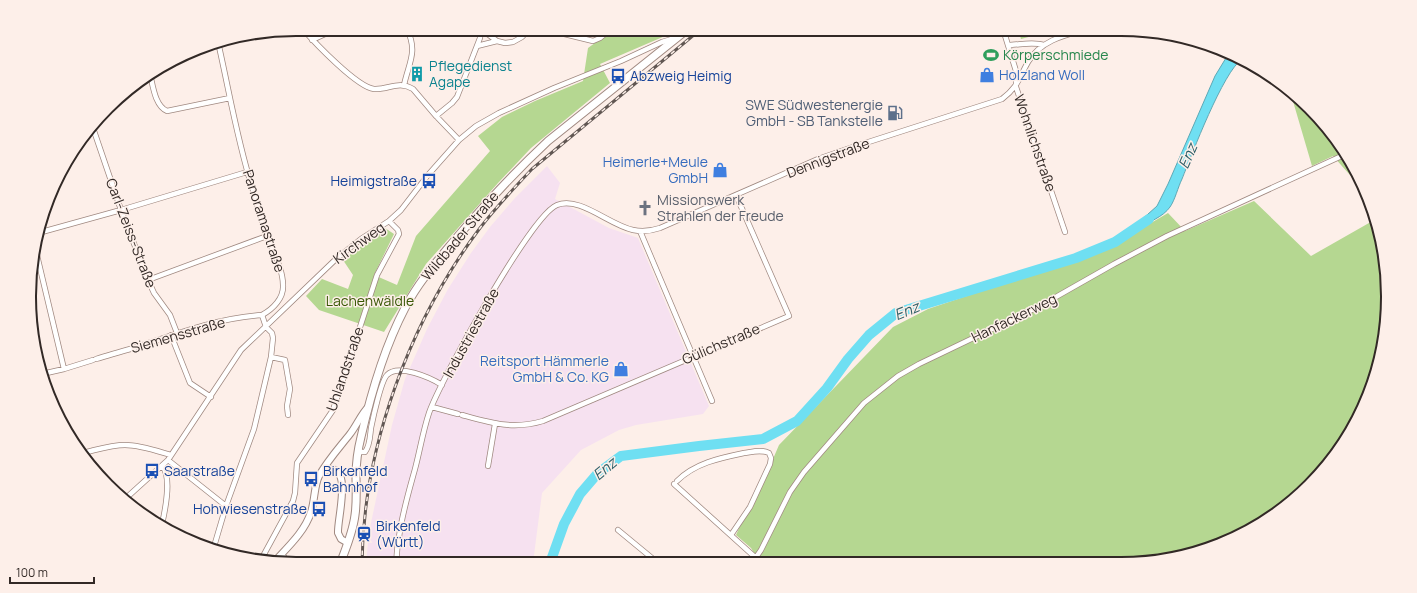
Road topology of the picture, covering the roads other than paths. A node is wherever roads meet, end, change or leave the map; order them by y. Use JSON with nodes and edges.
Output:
{"nodes":[{"id":1,"x":309,"y":36,"type":"edge"},
{"id":2,"x":321,"y":36,"type":"edge"},
{"id":3,"x":409,"y":36,"type":"edge"},
{"id":4,"x":479,"y":36,"type":"edge"},
{"id":5,"x":490,"y":36,"type":"edge"},
{"id":6,"x":523,"y":36,"type":"edge"},
{"id":7,"x":573,"y":36,"type":"edge"},
{"id":8,"x":603,"y":36,"type":"edge"},
{"id":9,"x":680,"y":36,"type":"joint"},
{"id":10,"x":1005,"y":36,"type":"edge"},
{"id":11,"x":1063,"y":36,"type":"edge"},
{"id":12,"x":312,"y":40,"type":"junction"},
{"id":13,"x":497,"y":41,"type":"junction"},
{"id":14,"x":1044,"y":44,"type":"junction"},
{"id":15,"x":1008,"y":45,"type":"junction"},
{"id":16,"x":477,"y":46,"type":"junction"},
{"id":17,"x":219,"y":48,"type":"edge"},
{"id":18,"x":644,"y":51,"type":"junction"},
{"id":19,"x":654,"y":56,"type":"junction"},
{"id":20,"x":152,"y":80,"type":"edge"},
{"id":21,"x":404,"y":85,"type":"junction"},
{"id":22,"x":1016,"y":87,"type":"junction"},
{"id":23,"x":230,"y":98,"type":"junction"},
{"id":24,"x":436,"y":116,"type":"junction"},
{"id":25,"x":95,"y":133,"type":"edge"},
{"id":26,"x":459,"y":140,"type":"junction"},
{"id":27,"x":1340,"y":157,"type":"edge"},
{"id":28,"x":247,"y":172,"type":"junction"},
{"id":29,"x":736,"y":195,"type":"junction"},
{"id":30,"x":121,"y":210,"type":"junction"},
{"id":31,"x":389,"y":221,"type":"junction"},
{"id":32,"x":44,"y":231,"type":"edge"},
{"id":33,"x":640,"y":231,"type":"junction"},
{"id":34,"x":1065,"y":232,"type":"dead end"},
{"id":35,"x":266,"y":236,"type":"junction"},
{"id":36,"x":38,"y":261,"type":"edge"},
{"id":37,"x":148,"y":280,"type":"junction"},
{"id":38,"x":262,"y":315,"type":"junction"},
{"id":39,"x":266,"y":327,"type":"junction"},
{"id":40,"x":177,"y":333,"type":"junction"},
{"id":41,"x":171,"y":335,"type":"junction"},
{"id":42,"x":693,"y":356,"type":"junction"},
{"id":43,"x":271,"y":357,"type":"junction"},
{"id":44,"x":64,"y":369,"type":"junction"},
{"id":45,"x":48,"y":373,"type":"edge"},
{"id":46,"x":442,"y":385,"type":"junction"},
{"id":47,"x":211,"y":397,"type":"junction"},
{"id":48,"x":712,"y":401,"type":"dead end"},
{"id":49,"x":369,"y":405,"type":"junction"},
{"id":50,"x":432,"y":407,"type":"junction"},
{"id":51,"x":288,"y":416,"type":"dead end"},
{"id":52,"x":495,"y":424,"type":"junction"},
{"id":53,"x":88,"y":452,"type":"edge"},
{"id":54,"x":358,"y":452,"type":"junction"},
{"id":55,"x":171,"y":455,"type":"junction"},
{"id":56,"x":168,"y":460,"type":"junction"},
{"id":57,"x":162,"y":466,"type":"junction"},
{"id":58,"x":488,"y":466,"type":"dead end"},
{"id":59,"x":323,"y":471,"type":"junction"},
{"id":60,"x":129,"y":495,"type":"edge"},
{"id":61,"x":226,"y":506,"type":"junction"},
{"id":62,"x":163,"y":520,"type":"edge"},
{"id":63,"x":618,"y":530,"type":"dead end"},
{"id":64,"x":731,"y":535,"type":"junction"},
{"id":65,"x":348,"y":543,"type":"junction"},
{"id":66,"x":215,"y":544,"type":"edge"},
{"id":67,"x":282,"y":554,"type":"joint"},
{"id":68,"x":264,"y":555,"type":"edge"},
{"id":69,"x":280,"y":556,"type":"edge"},
{"id":70,"x":343,"y":557,"type":"edge"},
{"id":71,"x":397,"y":557,"type":"edge"},
{"id":72,"x":651,"y":557,"type":"edge"},
{"id":73,"x":755,"y":557,"type":"edge"},
{"id":74,"x":757,"y":557,"type":"edge"}],
"edges":[{"from":1,"to":12,"type":"street"},
{"from":2,"to":12,"type":"street"},
{"from":3,"to":21,"type":"street"},
{"from":4,"to":16,"type":"street"},
{"from":5,"to":13,"type":"street"},
{"from":6,"to":13,"type":"street"},
{"from":7,"to":8,"type":"street"},
{"from":9,"to":18,"type":"street","name":"Kirchweg"},
{"from":9,"to":19,"type":"main road","name":"Wildbader Straße"},
{"from":10,"to":15,"type":"street","name":"Wohnlichstraße"},
{"from":11,"to":14,"type":"street"},
{"from":12,"to":21,"type":"street"},
{"from":13,"to":16,"type":"street"},
{"from":14,"to":15,"type":"street"},
{"from":14,"to":22,"type":"street"},
{"from":15,"to":22,"type":"street","name":"Wohnlichstraße"},
{"from":16,"to":24,"type":"street"},
{"from":17,"to":23,"type":"street","name":"Panoramastraße"},
{"from":18,"to":19,"type":"street"},
{"from":18,"to":26,"type":"street","name":"Kirchweg"},
{"from":19,"to":49,"type":"main road","name":"Wildbader Straße"},
{"from":20,"to":23,"type":"street"},
{"from":21,"to":24,"type":"street"},
{"from":22,"to":29,"type":"street","name":"Dennigstraße"},
{"from":22,"to":34,"type":"street","name":"Wohnlichstraße"},
{"from":23,"to":28,"type":"street","name":"Panoramastraße"},
{"from":24,"to":26,"type":"street"},
{"from":25,"to":30,"type":"street","name":"Carl-Zeiss-Straße"},
{"from":26,"to":31,"type":"street","name":"Kirchweg"},
{"from":27,"to":74,"type":"street","name":"Hanfackerweg"},
{"from":28,"to":30,"type":"street"},
{"from":28,"to":35,"type":"street","name":"Panoramastraße"},
{"from":29,"to":33,"type":"street","name":"Dennigstraße"},
{"from":29,"to":42,"type":"street","name":"Gülichstraße"},
{"from":30,"to":32,"type":"street"},
{"from":30,"to":37,"type":"street","name":"Carl-Zeiss-Straße"},
{"from":31,"to":39,"type":"street","name":"Kirchweg"},
{"from":31,"to":68,"type":"street","name":"Uhlandstraße"},
{"from":33,"to":42,"type":"street"},
{"from":33,"to":46,"type":"street","name":"Industriestraße"},
{"from":35,"to":37,"type":"street"},
{"from":35,"to":38,"type":"street","name":"Panoramastraße"},
{"from":36,"to":44,"type":"street"},
{"from":37,"to":40,"type":"street","name":"Carl-Zeiss-Straße"},
{"from":38,"to":39,"type":"street"},
{"from":38,"to":40,"type":"street","name":"Siemensstraße"},
{"from":39,"to":43,"type":"street"},
{"from":39,"to":47,"type":"street","name":"Kirchweg"},
{"from":40,"to":41,"type":"street","name":"Siemensstraße"},
{"from":41,"to":44,"type":"street","name":"Siemensstraße"},
{"from":41,"to":47,"type":"street"},
{"from":42,"to":48,"type":"street"},
{"from":42,"to":52,"type":"street","name":"Gülichstraße"},
{"from":43,"to":51,"type":"street"},
{"from":43,"to":61,"type":"street"},
{"from":44,"to":45,"type":"street","name":"Siemensstraße"},
{"from":46,"to":50,"type":"street","name":"Industriestraße"},
{"from":46,"to":54,"type":"street"},
{"from":47,"to":55,"type":"street","name":"Kirchweg"},
{"from":49,"to":54,"type":"main road","name":"Wildbader Straße"},
{"from":49,"to":59,"type":"main road"},
{"from":50,"to":52,"type":"street","name":"Gülichstraße"},
{"from":50,"to":71,"type":"street","name":"Industriestraße"},
{"from":52,"to":58,"type":"street"},
{"from":53,"to":55,"type":"street"},
{"from":54,"to":65,"type":"main road","name":"Wildbader Straße"},
{"from":55,"to":56,"type":"street","name":"Kirchweg"},
{"from":56,"to":57,"type":"street","name":"Kirchweg"},
{"from":56,"to":61,"type":"street"},
{"from":57,"to":60,"type":"street","name":"Kirchweg"},
{"from":57,"to":62,"type":"street"},
{"from":59,"to":65,"type":"main road"},
{"from":59,"to":67,"type":"main road"},
{"from":61,"to":66,"type":"street"},
{"from":63,"to":72,"type":"street"},
{"from":64,"to":64,"type":"street"},
{"from":64,"to":73,"type":"street"},
{"from":65,"to":70,"type":"main road","name":"Wildbader Straße"},
{"from":67,"to":69,"type":"main road"}]}
